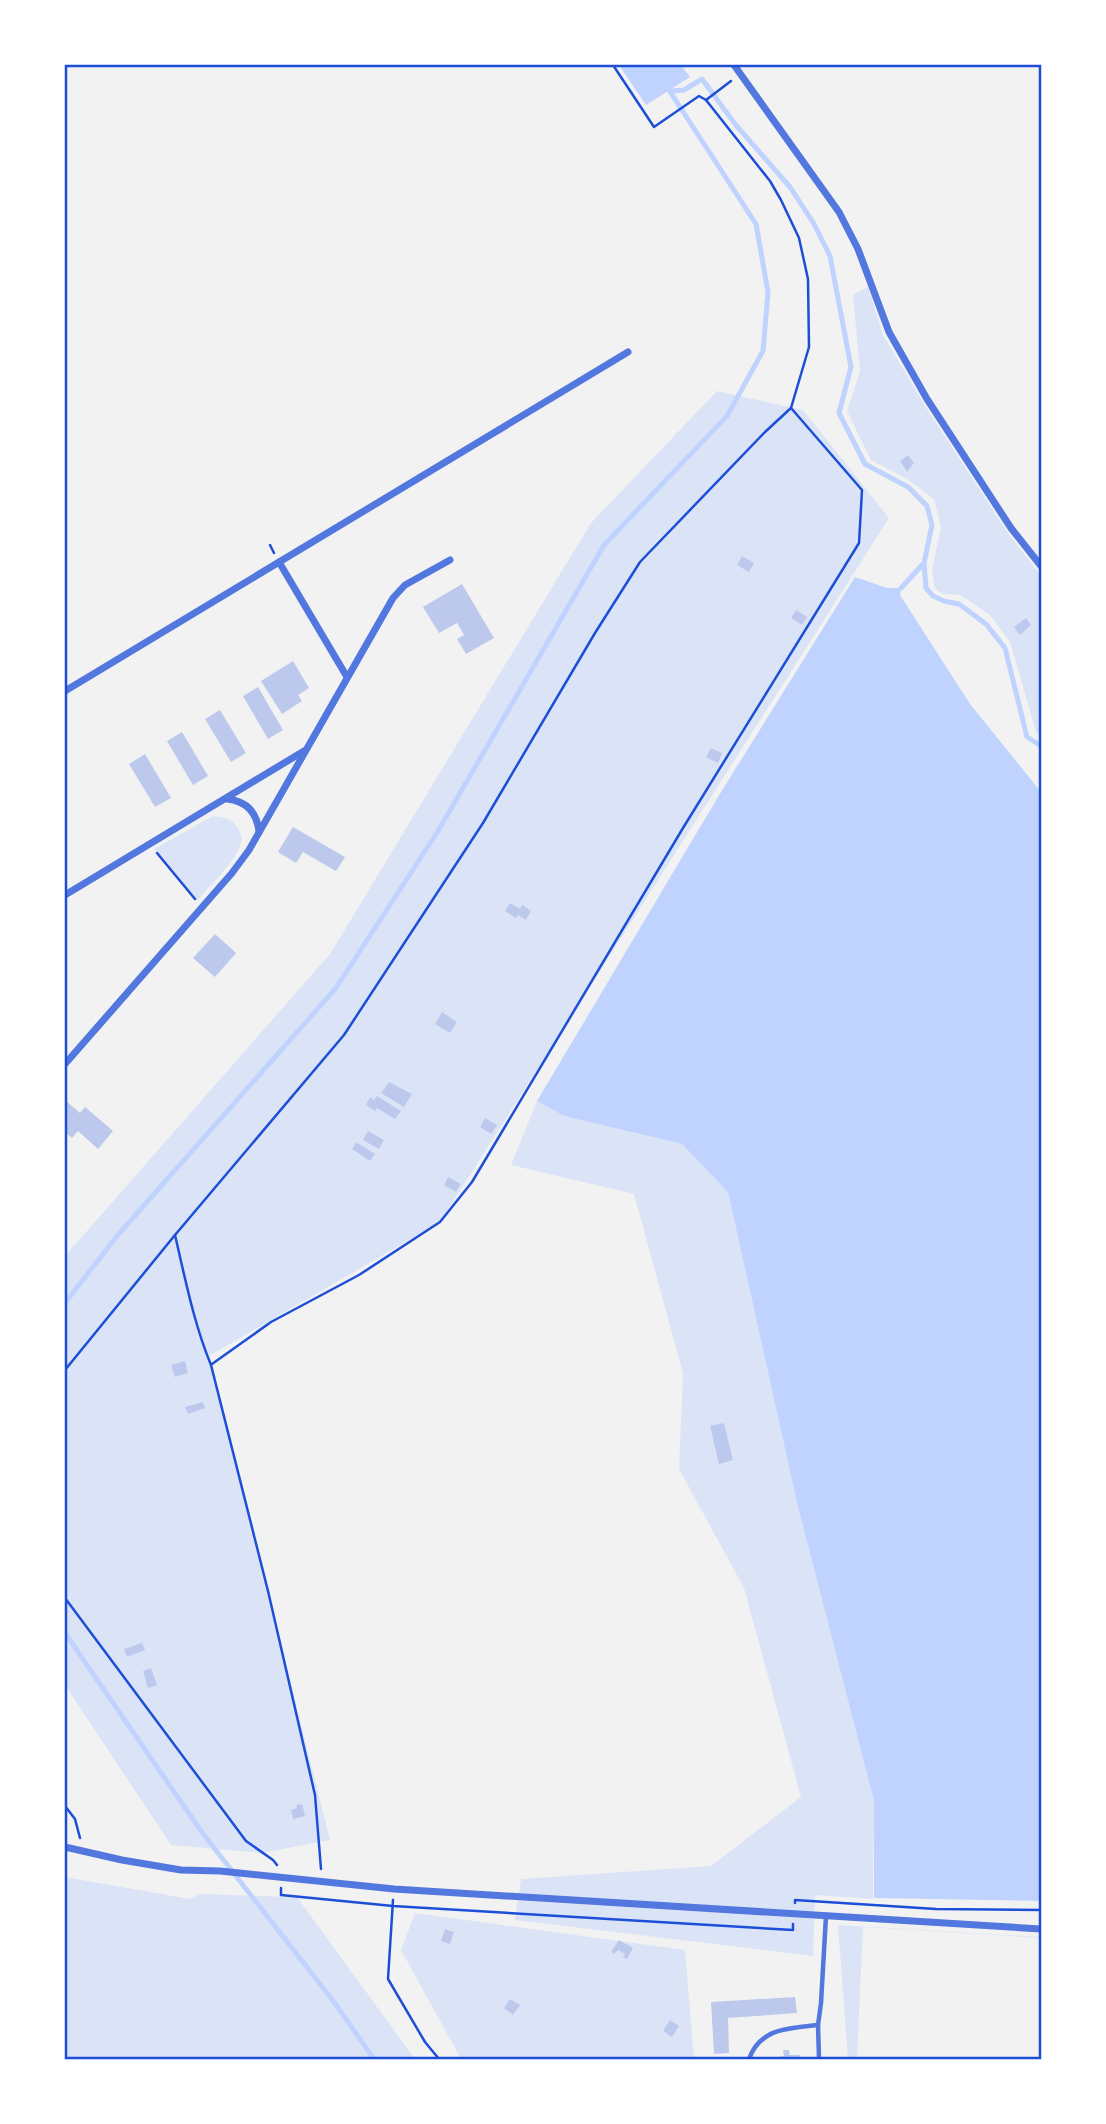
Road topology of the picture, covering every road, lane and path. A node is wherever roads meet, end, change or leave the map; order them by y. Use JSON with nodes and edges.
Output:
{"nodes":[{"id":1,"x":613,"y":65,"type":"edge"},
{"id":2,"x":734,"y":65,"type":"edge"},
{"id":3,"x":741,"y":74,"type":"junction"},
{"id":4,"x":706,"y":100,"type":"junction"},
{"id":5,"x":628,"y":352,"type":"dead end"},
{"id":6,"x":791,"y":408,"type":"junction"},
{"id":7,"x":450,"y":560,"type":"dead end"},
{"id":8,"x":279,"y":562,"type":"junction"},
{"id":9,"x":1041,"y":566,"type":"edge"},
{"id":10,"x":347,"y":677,"type":"junction"},
{"id":11,"x":65,"y":691,"type":"edge"},
{"id":12,"x":306,"y":750,"type":"junction"},
{"id":13,"x":226,"y":799,"type":"junction"},
{"id":14,"x":259,"y":832,"type":"junction"},
{"id":15,"x":154,"y":849,"type":"dead end"},
{"id":16,"x":65,"y":895,"type":"edge"},
{"id":17,"x":197,"y":901,"type":"dead end"},
{"id":18,"x":65,"y":1064,"type":"edge"},
{"id":19,"x":175,"y":1235,"type":"junction"},
{"id":20,"x":211,"y":1365,"type":"junction"},
{"id":21,"x":65,"y":1370,"type":"edge"},
{"id":22,"x":65,"y":1598,"type":"edge"},
{"id":23,"x":65,"y":1806,"type":"edge"},
{"id":24,"x":65,"y":1847,"type":"edge"},
{"id":25,"x":80,"y":1852,"type":"junction"},
{"id":26,"x":281,"y":1878,"type":"junction"},
{"id":27,"x":322,"y":1883,"type":"junction"},
{"id":28,"x":394,"y":1889,"type":"junction"},
{"id":29,"x":826,"y":1915,"type":"junction"},
{"id":30,"x":1041,"y":1929,"type":"edge"},
{"id":31,"x":818,"y":2025,"type":"junction"},
{"id":32,"x":439,"y":2059,"type":"edge"},
{"id":33,"x":749,"y":2059,"type":"edge"},
{"id":34,"x":819,"y":2059,"type":"edge"}],
"edges":[{"from":1,"to":4,"type":"path"},
{"from":2,"to":3,"type":"street"},
{"from":3,"to":4,"type":"path"},
{"from":3,"to":9,"type":"street"},
{"from":4,"to":6,"type":"path"},
{"from":5,"to":8,"type":"street"},
{"from":6,"to":19,"type":"path"},
{"from":6,"to":20,"type":"path"},
{"from":7,"to":10,"type":"street"},
{"from":8,"to":10,"type":"street"},
{"from":8,"to":11,"type":"street"},
{"from":10,"to":12,"type":"street"},
{"from":12,"to":13,"type":"street"},
{"from":12,"to":14,"type":"street"},
{"from":13,"to":14,"type":"street"},
{"from":13,"to":16,"type":"street"},
{"from":14,"to":18,"type":"street"},
{"from":15,"to":17,"type":"path"},
{"from":19,"to":20,"type":"path"},
{"from":19,"to":21,"type":"path"},
{"from":20,"to":27,"type":"path"},
{"from":22,"to":26,"type":"path"},
{"from":23,"to":25,"type":"path"},
{"from":24,"to":25,"type":"street"},
{"from":25,"to":26,"type":"street"},
{"from":26,"to":27,"type":"street"},
{"from":27,"to":28,"type":"street"},
{"from":28,"to":29,"type":"street"},
{"from":28,"to":32,"type":"path"},
{"from":29,"to":30,"type":"street"},
{"from":29,"to":31,"type":"lane"},
{"from":31,"to":33,"type":"lane"},
{"from":31,"to":34,"type":"lane"}]}
